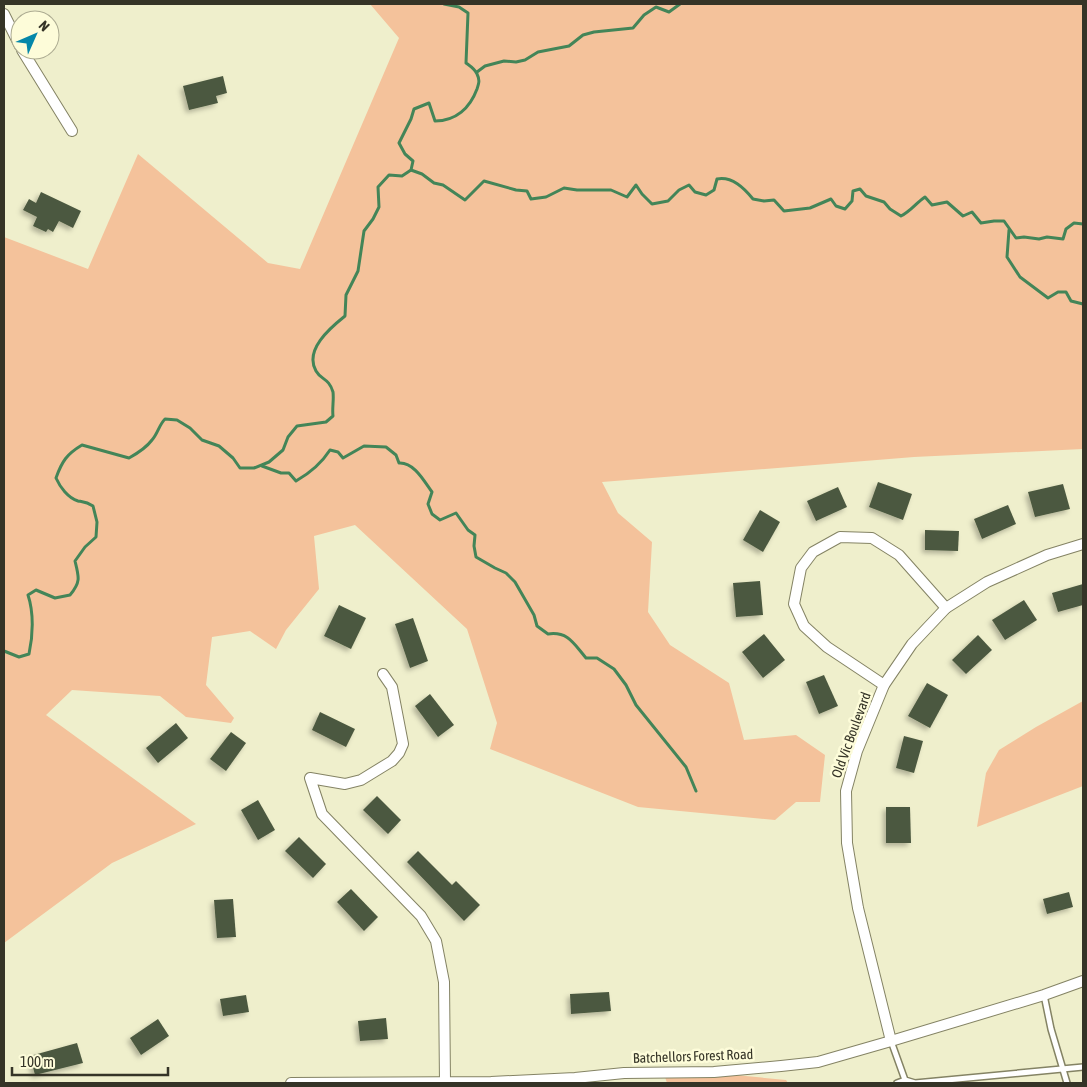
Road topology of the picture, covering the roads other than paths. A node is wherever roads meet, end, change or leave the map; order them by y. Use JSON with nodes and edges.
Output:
{"nodes":[{"id":1,"x":4,"y":14,"type":"edge"},
{"id":2,"x":10,"y":26,"type":"edge"},
{"id":3,"x":28,"y":60,"type":"edge"},
{"id":4,"x":72,"y":131,"type":"dead end"},
{"id":5,"x":1083,"y":544,"type":"edge"},
{"id":6,"x":946,"y":608,"type":"junction"},
{"id":7,"x":383,"y":674,"type":"dead end"},
{"id":8,"x":884,"y":685,"type":"junction"},
{"id":9,"x":1083,"y":980,"type":"edge"},
{"id":10,"x":1044,"y":995,"type":"junction"},
{"id":11,"x":891,"y":1041,"type":"junction"},
{"id":12,"x":1083,"y":1067,"type":"edge"},
{"id":13,"x":1063,"y":1068,"type":"junction"},
{"id":14,"x":905,"y":1080,"type":"junction"},
{"id":15,"x":445,"y":1082,"type":"junction"},
{"id":16,"x":291,"y":1083,"type":"edge"},
{"id":17,"x":897,"y":1083,"type":"edge"},
{"id":18,"x":1067,"y":1083,"type":"edge"}],
"edges":[{"from":1,"to":2,"type":"street"},
{"from":3,"to":4,"type":"street"},
{"from":5,"to":6,"type":"street","name":"Old Vic Boulevard"},
{"from":6,"to":8,"type":"street","name":"Old Vic Boulevard"},
{"from":6,"to":8,"type":"street"},
{"from":7,"to":15,"type":"street"},
{"from":8,"to":11,"type":"street","name":"Old Vic Boulevard"},
{"from":9,"to":10,"type":"street","name":"Batchellors Forest Road"},
{"from":10,"to":11,"type":"street","name":"Batchellors Forest Road"},
{"from":10,"to":13,"type":"lane"},
{"from":11,"to":14,"type":"lane"},
{"from":11,"to":15,"type":"street","name":"Batchellors Forest Road"},
{"from":12,"to":13,"type":"lane"},
{"from":13,"to":14,"type":"lane"},
{"from":13,"to":18,"type":"lane"},
{"from":14,"to":17,"type":"lane"},
{"from":15,"to":16,"type":"street","name":"Batchellors Forest Road"}]}
